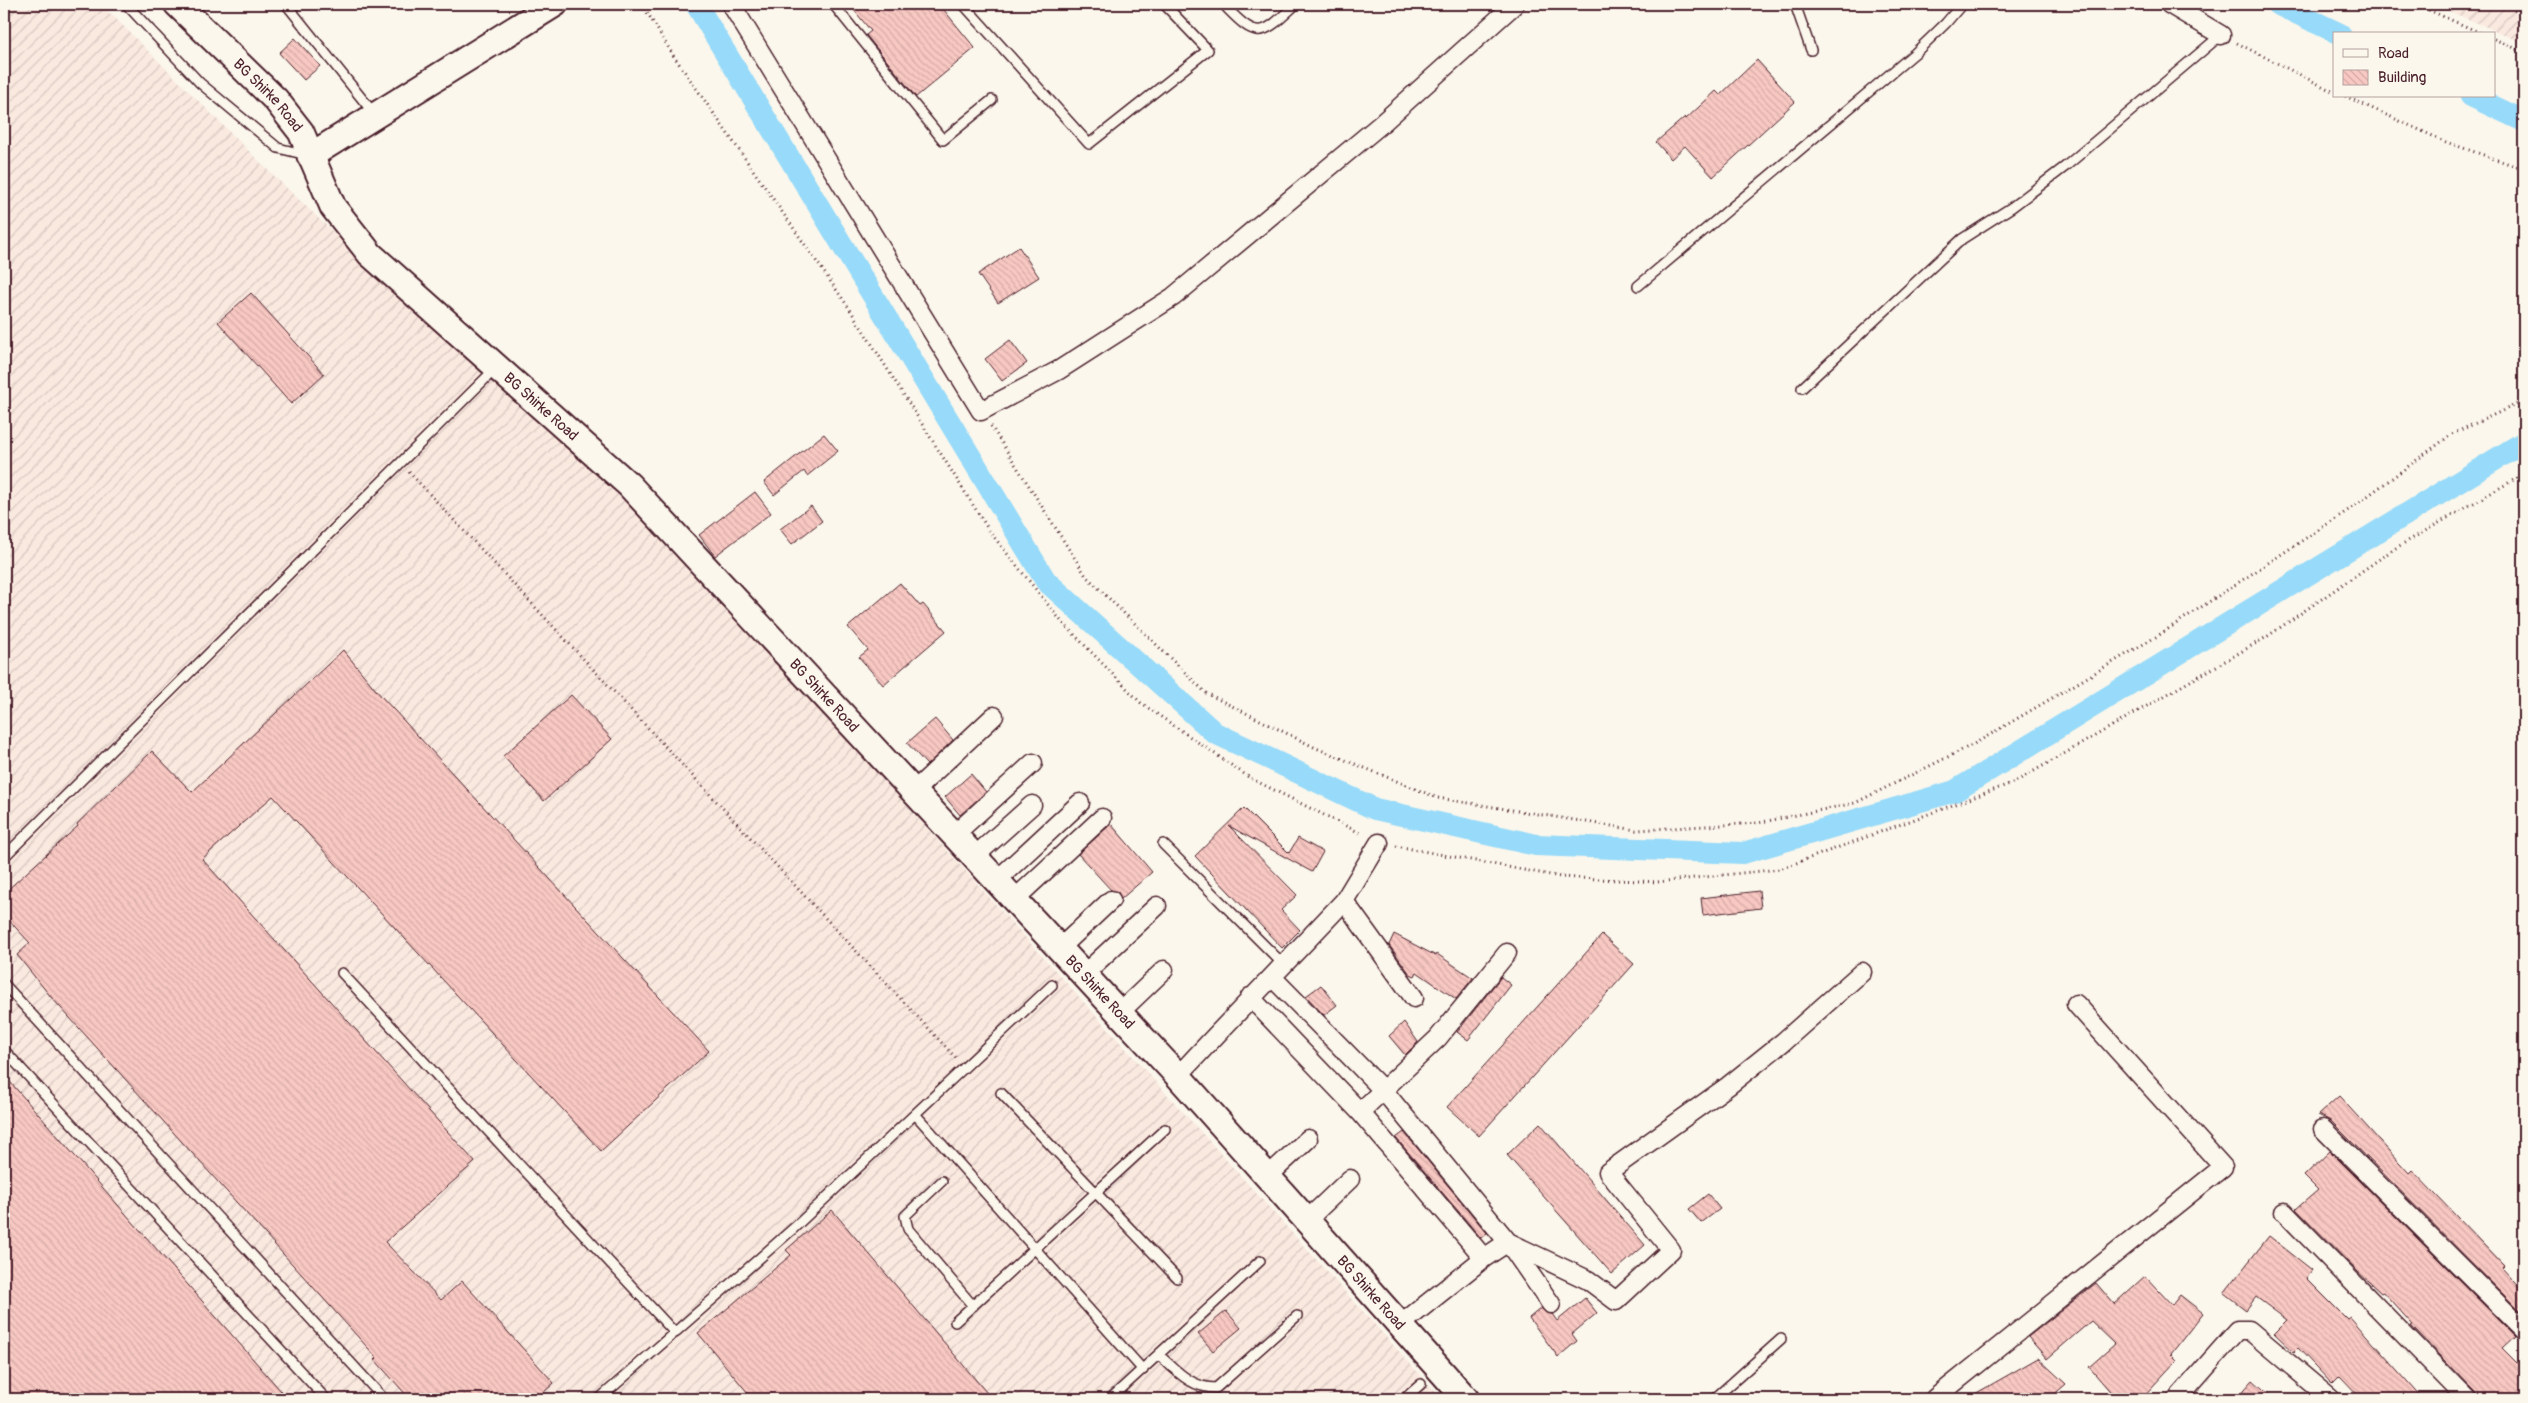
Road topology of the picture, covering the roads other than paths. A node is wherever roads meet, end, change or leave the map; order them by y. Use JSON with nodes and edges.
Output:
{"nodes":[{"id":1,"x":126,"y":4,"type":"edge"},
{"id":2,"x":177,"y":4,"type":"edge"},
{"id":3,"x":286,"y":4,"type":"edge"},
{"id":4,"x":555,"y":4,"type":"edge"},
{"id":5,"x":731,"y":4,"type":"edge"},
{"id":6,"x":833,"y":4,"type":"edge"},
{"id":7,"x":963,"y":4,"type":"edge"},
{"id":8,"x":1164,"y":4,"type":"edge"},
{"id":9,"x":1223,"y":4,"type":"edge"},
{"id":10,"x":1296,"y":4,"type":"edge"},
{"id":11,"x":1515,"y":4,"type":"edge"},
{"id":12,"x":1795,"y":4,"type":"edge"},
{"id":13,"x":1962,"y":4,"type":"edge"},
{"id":14,"x":2169,"y":4,"type":"edge"},
{"id":15,"x":2221,"y":35,"type":"joint"},
{"id":16,"x":1810,"y":50,"type":"dead end"},
{"id":17,"x":992,"y":100,"type":"dead end"},
{"id":18,"x":375,"y":116,"type":"junction"},
{"id":19,"x":310,"y":156,"type":"junction"},
{"id":20,"x":1638,"y":286,"type":"dead end"},
{"id":21,"x":497,"y":368,"type":"junction"},
{"id":22,"x":1802,"y":388,"type":"dead end"},
{"id":23,"x":994,"y":716,"type":"dead end"},
{"id":24,"x":1033,"y":763,"type":"dead end"},
{"id":25,"x":914,"y":790,"type":"junction"},
{"id":26,"x":1080,"y":803,"type":"dead end"},
{"id":27,"x":1032,"y":805,"type":"dead end"},
{"id":28,"x":1102,"y":818,"type":"dead end"},
{"id":29,"x":955,"y":834,"type":"junction"},
{"id":30,"x":1379,"y":843,"type":"road end"},
{"id":31,"x":1163,"y":844,"type":"dead end"},
{"id":32,"x":4,"y":856,"type":"edge"},
{"id":33,"x":975,"y":856,"type":"junction"},
{"id":34,"x":997,"y":880,"type":"junction"},
{"id":35,"x":1015,"y":900,"type":"junction"},
{"id":36,"x":1111,"y":900,"type":"dead end"},
{"id":37,"x":1344,"y":901,"type":"junction"},
{"id":38,"x":1157,"y":906,"type":"dead end"},
{"id":39,"x":1059,"y":949,"type":"junction"},
{"id":40,"x":1507,"y":953,"type":"dead end"},
{"id":41,"x":1164,"y":970,"type":"dead end"},
{"id":42,"x":1278,"y":971,"type":"junction"},
{"id":43,"x":1862,"y":972,"type":"dead end"},
{"id":44,"x":342,"y":973,"type":"dead end"},
{"id":45,"x":1083,"y":975,"type":"junction"},
{"id":46,"x":4,"y":984,"type":"edge"},
{"id":47,"x":1052,"y":985,"type":"dead end"},
{"id":48,"x":1250,"y":998,"type":"junction"},
{"id":49,"x":1414,"y":998,"type":"dead end"},
{"id":50,"x":2076,"y":1004,"type":"dead end"},
{"id":51,"x":1119,"y":1013,"type":"junction"},
{"id":52,"x":4,"y":1050,"type":"edge"},
{"id":53,"x":1178,"y":1076,"type":"junction"},
{"id":54,"x":1383,"y":1090,"type":"junction"},
{"id":55,"x":1001,"y":1093,"type":"dead end"},
{"id":56,"x":1360,"y":1112,"type":"junction"},
{"id":57,"x":915,"y":1114,"type":"junction"},
{"id":58,"x":1165,"y":1129,"type":"dead end"},
{"id":59,"x":2323,"y":1129,"type":"dead end"},
{"id":60,"x":1308,"y":1139,"type":"dead end"},
{"id":61,"x":1267,"y":1177,"type":"junction"},
{"id":62,"x":1350,"y":1179,"type":"dead end"},
{"id":63,"x":942,"y":1181,"type":"dead end"},
{"id":64,"x":1096,"y":1192,"type":"junction"},
{"id":65,"x":2284,"y":1212,"type":"dead end"},
{"id":66,"x":1306,"y":1221,"type":"junction"},
{"id":67,"x":1508,"y":1242,"type":"junction"},
{"id":68,"x":1035,"y":1248,"type":"junction"},
{"id":69,"x":1484,"y":1258,"type":"junction"},
{"id":70,"x":1260,"y":1261,"type":"dead end"},
{"id":71,"x":1177,"y":1278,"type":"dead end"},
{"id":72,"x":1551,"y":1304,"type":"dead end"},
{"id":73,"x":973,"y":1306,"type":"junction"},
{"id":74,"x":1297,"y":1316,"type":"dead end"},
{"id":75,"x":956,"y":1322,"type":"dead end"},
{"id":76,"x":1399,"y":1326,"type":"junction"},
{"id":77,"x":2524,"y":1330,"type":"edge"},
{"id":78,"x":675,"y":1333,"type":"junction"},
{"id":79,"x":1781,"y":1339,"type":"dead end"},
{"id":80,"x":1159,"y":1355,"type":"junction"},
{"id":81,"x":1143,"y":1370,"type":"junction"},
{"id":82,"x":1421,"y":1384,"type":"dead end"},
{"id":83,"x":326,"y":1399,"type":"edge"},
{"id":84,"x":384,"y":1399,"type":"edge"},
{"id":85,"x":599,"y":1399,"type":"edge"},
{"id":86,"x":1110,"y":1399,"type":"edge"},
{"id":87,"x":1404,"y":1399,"type":"edge"},
{"id":88,"x":1466,"y":1399,"type":"edge"},
{"id":89,"x":1714,"y":1399,"type":"edge"},
{"id":90,"x":1934,"y":1399,"type":"edge"},
{"id":91,"x":2176,"y":1399,"type":"edge"},
{"id":92,"x":2331,"y":1399,"type":"edge"},
{"id":93,"x":2467,"y":1399,"type":"edge"}],
"edges":[{"from":1,"to":19,"type":"lane"},
{"from":2,"to":19,"type":"street","name":"BG Shirke Road"},
{"from":3,"to":18,"type":"lane"},
{"from":4,"to":18,"type":"street"},
{"from":5,"to":11,"type":"street"},
{"from":6,"to":17,"type":"lane"},
{"from":7,"to":8,"type":"lane"},
{"from":9,"to":10,"type":"lane"},
{"from":12,"to":16,"type":"lane"},
{"from":13,"to":20,"type":"lane"},
{"from":14,"to":15,"type":"street"},
{"from":15,"to":22,"type":"lane"},
{"from":18,"to":19,"type":"street"},
{"from":19,"to":21,"type":"street","name":"BG Shirke Road"},
{"from":21,"to":25,"type":"street","name":"BG Shirke Road"},
{"from":21,"to":32,"type":"lane"},
{"from":23,"to":25,"type":"street"},
{"from":24,"to":29,"type":"street"},
{"from":25,"to":29,"type":"street","name":"BG Shirke Road"},
{"from":26,"to":34,"type":"street"},
{"from":27,"to":33,"type":"street"},
{"from":28,"to":35,"type":"street"},
{"from":29,"to":33,"type":"street","name":"BG Shirke Road"},
{"from":30,"to":37,"type":"street"},
{"from":31,"to":42,"type":"lane"},
{"from":33,"to":34,"type":"street","name":"BG Shirke Road"},
{"from":34,"to":35,"type":"street","name":"BG Shirke Road"},
{"from":35,"to":39,"type":"street","name":"BG Shirke Road"},
{"from":36,"to":39,"type":"street"},
{"from":37,"to":42,"type":"street"},
{"from":37,"to":49,"type":"street"},
{"from":38,"to":45,"type":"street"},
{"from":39,"to":45,"type":"street","name":"BG Shirke Road"},
{"from":40,"to":54,"type":"street"},
{"from":41,"to":51,"type":"street"},
{"from":42,"to":48,"type":"street"},
{"from":42,"to":54,"type":"street"},
{"from":43,"to":67,"type":"street"},
{"from":44,"to":78,"type":"lane"},
{"from":45,"to":51,"type":"street","name":"BG Shirke Road"},
{"from":46,"to":84,"type":"lane"},
{"from":47,"to":57,"type":"lane"},
{"from":48,"to":53,"type":"street"},
{"from":48,"to":56,"type":"street"},
{"from":50,"to":90,"type":"street"},
{"from":51,"to":53,"type":"street","name":"BG Shirke Road"},
{"from":52,"to":83,"type":"lane"},
{"from":53,"to":61,"type":"street","name":"BG Shirke Road"},
{"from":54,"to":56,"type":"street"},
{"from":54,"to":67,"type":"street"},
{"from":55,"to":64,"type":"lane"},
{"from":56,"to":69,"type":"street"},
{"from":57,"to":68,"type":"lane"},
{"from":57,"to":78,"type":"lane"},
{"from":58,"to":64,"type":"lane"},
{"from":59,"to":77,"type":"street"},
{"from":60,"to":61,"type":"street"},
{"from":61,"to":66,"type":"street","name":"BG Shirke Road"},
{"from":62,"to":66,"type":"street"},
{"from":63,"to":73,"type":"lane"},
{"from":64,"to":68,"type":"lane"},
{"from":64,"to":71,"type":"lane"},
{"from":65,"to":93,"type":"street"},
{"from":66,"to":76,"type":"street","name":"BG Shirke Road"},
{"from":67,"to":69,"type":"street"},
{"from":67,"to":72,"type":"street"},
{"from":68,"to":73,"type":"lane"},
{"from":68,"to":81,"type":"lane"},
{"from":69,"to":76,"type":"street"},
{"from":70,"to":80,"type":"lane"},
{"from":73,"to":75,"type":"lane"},
{"from":74,"to":80,"type":"lane"},
{"from":76,"to":88,"type":"street","name":"BG Shirke Road"},
{"from":78,"to":85,"type":"lane"},
{"from":79,"to":89,"type":"lane"},
{"from":80,"to":81,"type":"lane"},
{"from":81,"to":86,"type":"lane"},
{"from":82,"to":87,"type":"lane"},
{"from":91,"to":92,"type":"street"}]}
